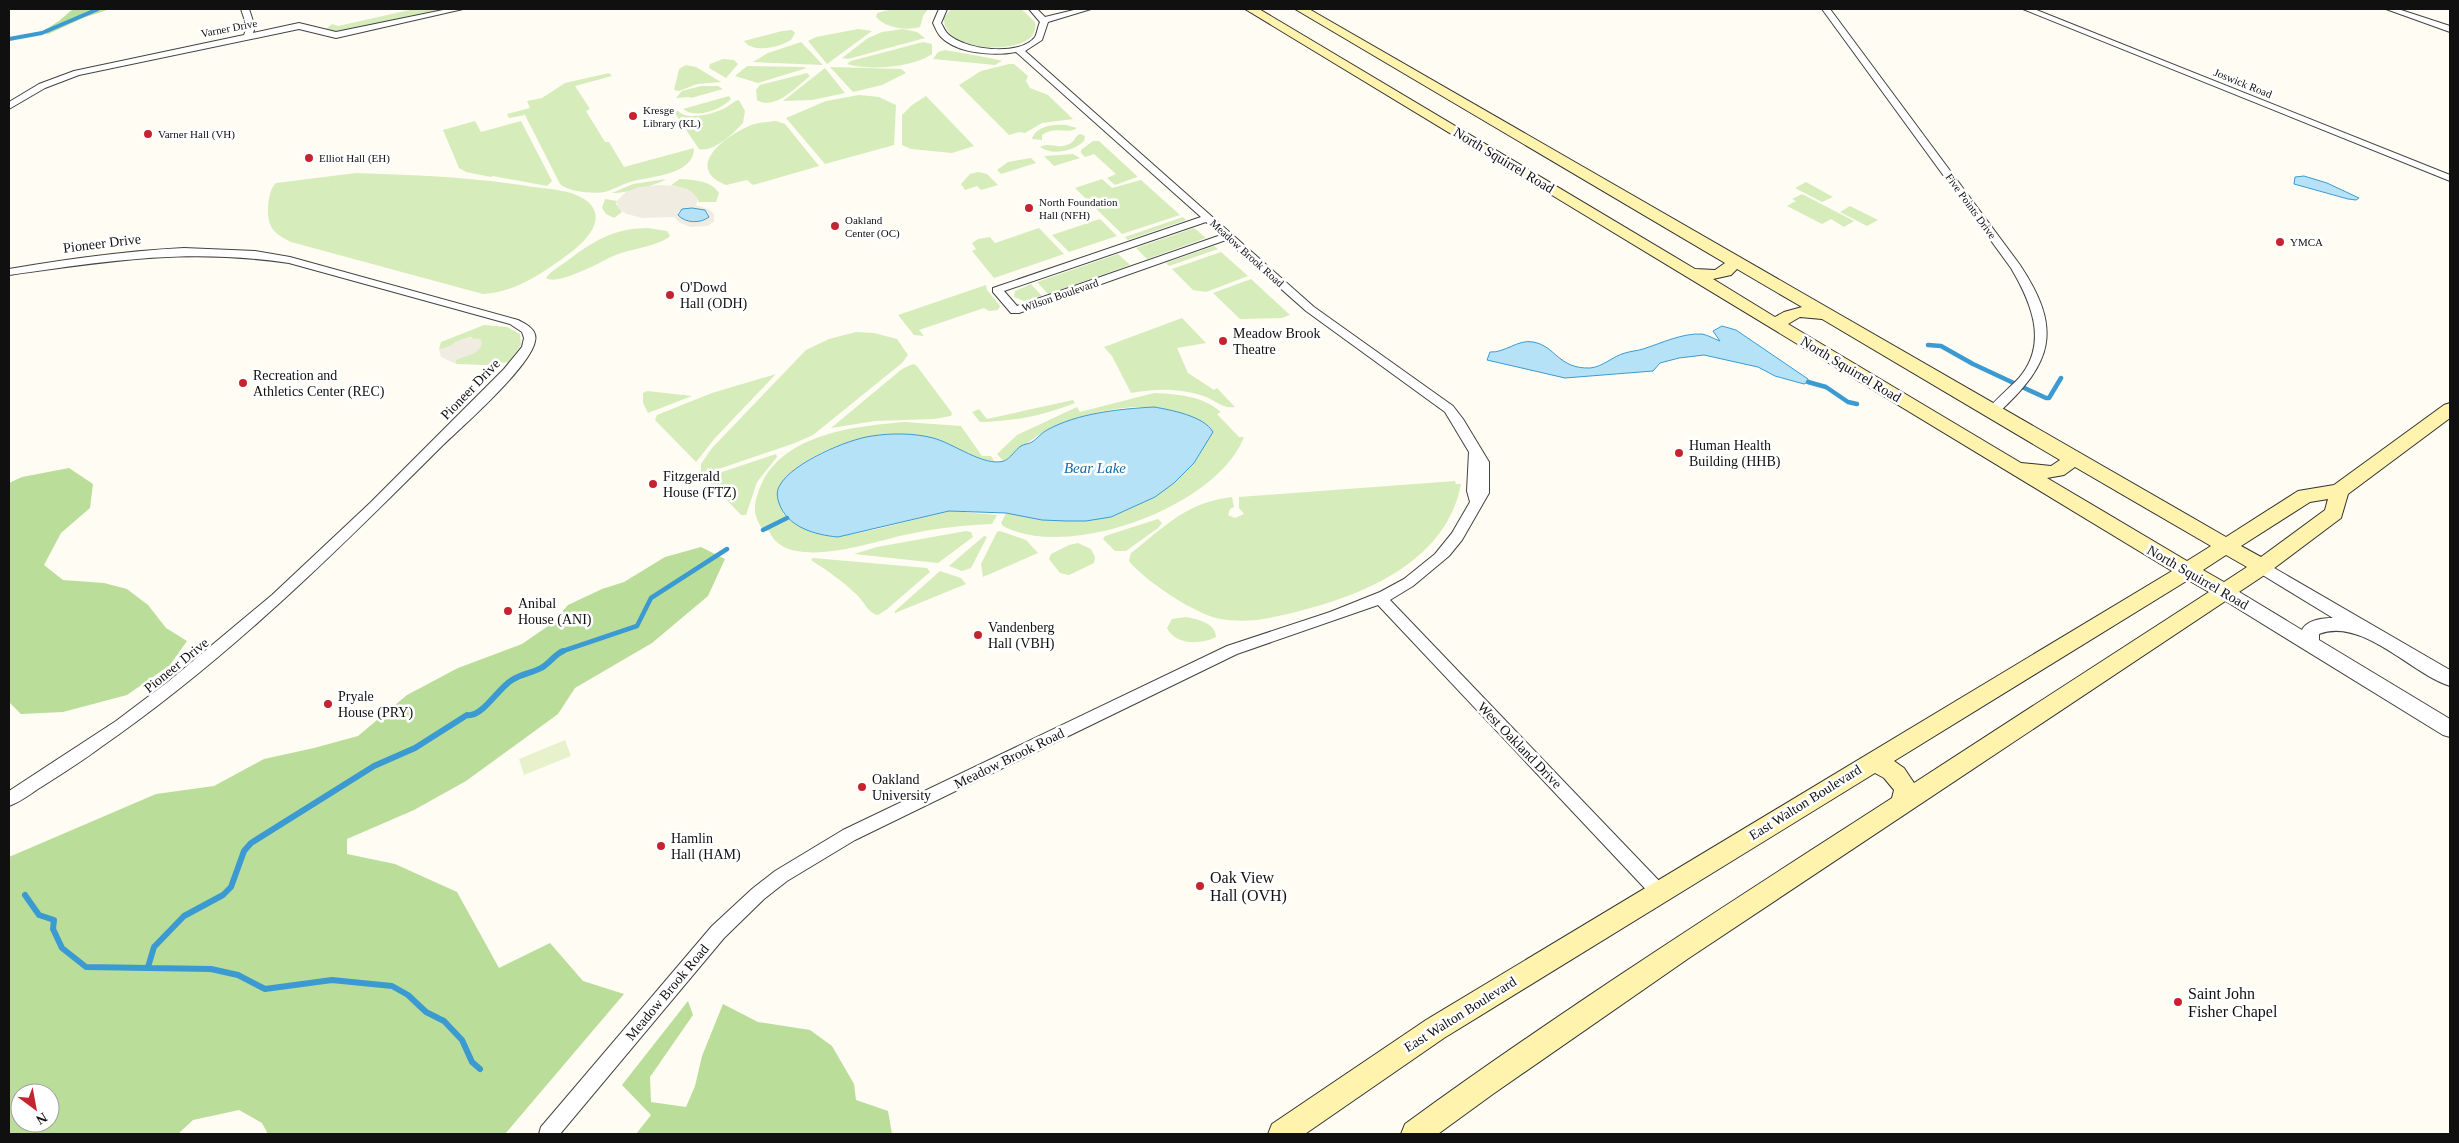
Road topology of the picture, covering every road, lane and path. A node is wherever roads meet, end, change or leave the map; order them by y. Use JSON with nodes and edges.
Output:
{"nodes":[{"id":1,"x":245,"y":9,"type":"edge"},
{"id":2,"x":458,"y":9,"type":"edge"},
{"id":3,"x":943,"y":9,"type":"edge"},
{"id":4,"x":1033,"y":9,"type":"edge"},
{"id":5,"x":1087,"y":9,"type":"edge"},
{"id":6,"x":1251,"y":9,"type":"edge"},
{"id":7,"x":1301,"y":9,"type":"edge"},
{"id":8,"x":1826,"y":9,"type":"edge"},
{"id":9,"x":2027,"y":9,"type":"edge"},
{"id":10,"x":2390,"y":9,"type":"edge"},
{"id":11,"x":1044,"y":20,"type":"junction"},
{"id":12,"x":2450,"y":29,"type":"edge"},
{"id":13,"x":248,"y":36,"type":"junction"},
{"id":14,"x":1018,"y":49,"type":"junction"},
{"id":15,"x":1404,"y":68,"type":"junction"},
{"id":16,"x":1364,"y":76,"type":"junction"},
{"id":17,"x":1450,"y":95,"type":"junction"},
{"id":18,"x":1406,"y":102,"type":"junction"},
{"id":19,"x":9,"y":106,"type":"edge"},
{"id":20,"x":2450,"y":178,"type":"edge"},
{"id":21,"x":1208,"y":218,"type":"junction"},
{"id":22,"x":1228,"y":236,"type":"junction"},
{"id":23,"x":1733,"y":259,"type":"junction"},
{"id":24,"x":9,"y":272,"type":"edge"},
{"id":25,"x":1689,"y":272,"type":"junction"},
{"id":26,"x":1831,"y":317,"type":"junction"},
{"id":27,"x":1780,"y":326,"type":"junction"},
{"id":28,"x":2033,"y":369,"type":"joint"},
{"id":29,"x":2450,"y":409,"type":"edge"},
{"id":30,"x":1993,"y":411,"type":"junction"},
{"id":31,"x":2071,"y":456,"type":"junction"},
{"id":32,"x":2014,"y":467,"type":"junction"},
{"id":33,"x":2339,"y":491,"type":"junction"},
{"id":34,"x":2226,"y":547,"type":"junction"},
{"id":35,"x":2262,"y":567,"type":"junction"},
{"id":36,"x":2187,"y":571,"type":"junction"},
{"id":37,"x":2225,"y":592,"type":"junction"},
{"id":38,"x":1380,"y":598,"type":"junction"},
{"id":39,"x":2372,"y":633,"type":"junction"},
{"id":40,"x":2309,"y":642,"type":"junction"},
{"id":41,"x":2450,"y":679,"type":"edge"},
{"id":42,"x":2450,"y":729,"type":"edge"},
{"id":43,"x":1872,"y":762,"type":"junction"},
{"id":44,"x":9,"y":800,"type":"edge"},
{"id":45,"x":1902,"y":804,"type":"junction"},
{"id":46,"x":1659,"y":892,"type":"junction"},
{"id":47,"x":548,"y":1134,"type":"edge"},
{"id":48,"x":1282,"y":1134,"type":"edge"},
{"id":49,"x":1415,"y":1134,"type":"edge"}],
"edges":[{"from":1,"to":13,"type":"street"},
{"from":2,"to":13,"type":"street","name":"Varner Drive"},
{"from":3,"to":14,"type":"street"},
{"from":4,"to":11,"type":"street"},
{"from":5,"to":11,"type":"street"},
{"from":6,"to":16,"type":"main road","name":"North Squirrel Road"},
{"from":7,"to":15,"type":"main road","name":"North Squirrel Road"},
{"from":8,"to":28,"type":"street","name":"Five Points Drive"},
{"from":9,"to":20,"type":"street","name":"Joswick Road"},
{"from":10,"to":12,"type":"street"},
{"from":11,"to":14,"type":"street"},
{"from":13,"to":19,"type":"street","name":"Varner Drive"},
{"from":14,"to":21,"type":"street","name":"Meadow Brook Road"},
{"from":15,"to":16,"type":"main road"},
{"from":15,"to":17,"type":"main road","name":"North Squirrel Road"},
{"from":16,"to":18,"type":"main road","name":"North Squirrel Road"},
{"from":17,"to":18,"type":"main road"},
{"from":17,"to":23,"type":"main road","name":"North Squirrel Road"},
{"from":18,"to":25,"type":"main road","name":"North Squirrel Road"},
{"from":21,"to":22,"type":"street","name":"Meadow Brook Road"},
{"from":21,"to":22,"type":"street","name":"Wilson Boulevard"},
{"from":22,"to":38,"type":"street","name":"Meadow Brook Road"},
{"from":23,"to":25,"type":"main road"},
{"from":23,"to":26,"type":"main road","name":"North Squirrel Road"},
{"from":24,"to":44,"type":"street","name":"Pioneer Drive"},
{"from":25,"to":27,"type":"main road","name":"North Squirrel Road"},
{"from":26,"to":27,"type":"main road"},
{"from":26,"to":30,"type":"main road","name":"North Squirrel Road"},
{"from":27,"to":32,"type":"main road","name":"North Squirrel Road"},
{"from":28,"to":30,"type":"street","name":"Five Points Drive"},
{"from":29,"to":33,"type":"main road","name":"East Walton Boulevard"},
{"from":30,"to":31,"type":"main road","name":"North Squirrel Road"},
{"from":31,"to":32,"type":"main road"},
{"from":31,"to":34,"type":"main road","name":"North Squirrel Road"},
{"from":32,"to":36,"type":"main road","name":"North Squirrel Road"},
{"from":33,"to":34,"type":"main road","name":"East Walton Boulevard"},
{"from":33,"to":35,"type":"main road"},
{"from":34,"to":35,"type":"main road","name":"North Squirrel Road"},
{"from":34,"to":36,"type":"main road","name":"East Walton Boulevard"},
{"from":35,"to":37,"type":"main road"},
{"from":35,"to":39,"type":"street","name":"North Squirrel Road"},
{"from":36,"to":37,"type":"main road","name":"North Squirrel Road"},
{"from":36,"to":43,"type":"main road","name":"East Walton Boulevard"},
{"from":37,"to":40,"type":"street","name":"North Squirrel Road"},
{"from":37,"to":45,"type":"main road"},
{"from":38,"to":46,"type":"street","name":"West Oakland Drive"},
{"from":38,"to":47,"type":"street","name":"Meadow Brook Road"},
{"from":39,"to":40,"type":"street"},
{"from":39,"to":41,"type":"street","name":"North Squirrel Road"},
{"from":40,"to":42,"type":"street","name":"North Squirrel Road"},
{"from":43,"to":45,"type":"main road"},
{"from":43,"to":46,"type":"main road","name":"East Walton Boulevard"},
{"from":45,"to":49,"type":"main road"},
{"from":46,"to":48,"type":"main road","name":"East Walton Boulevard"}]}
